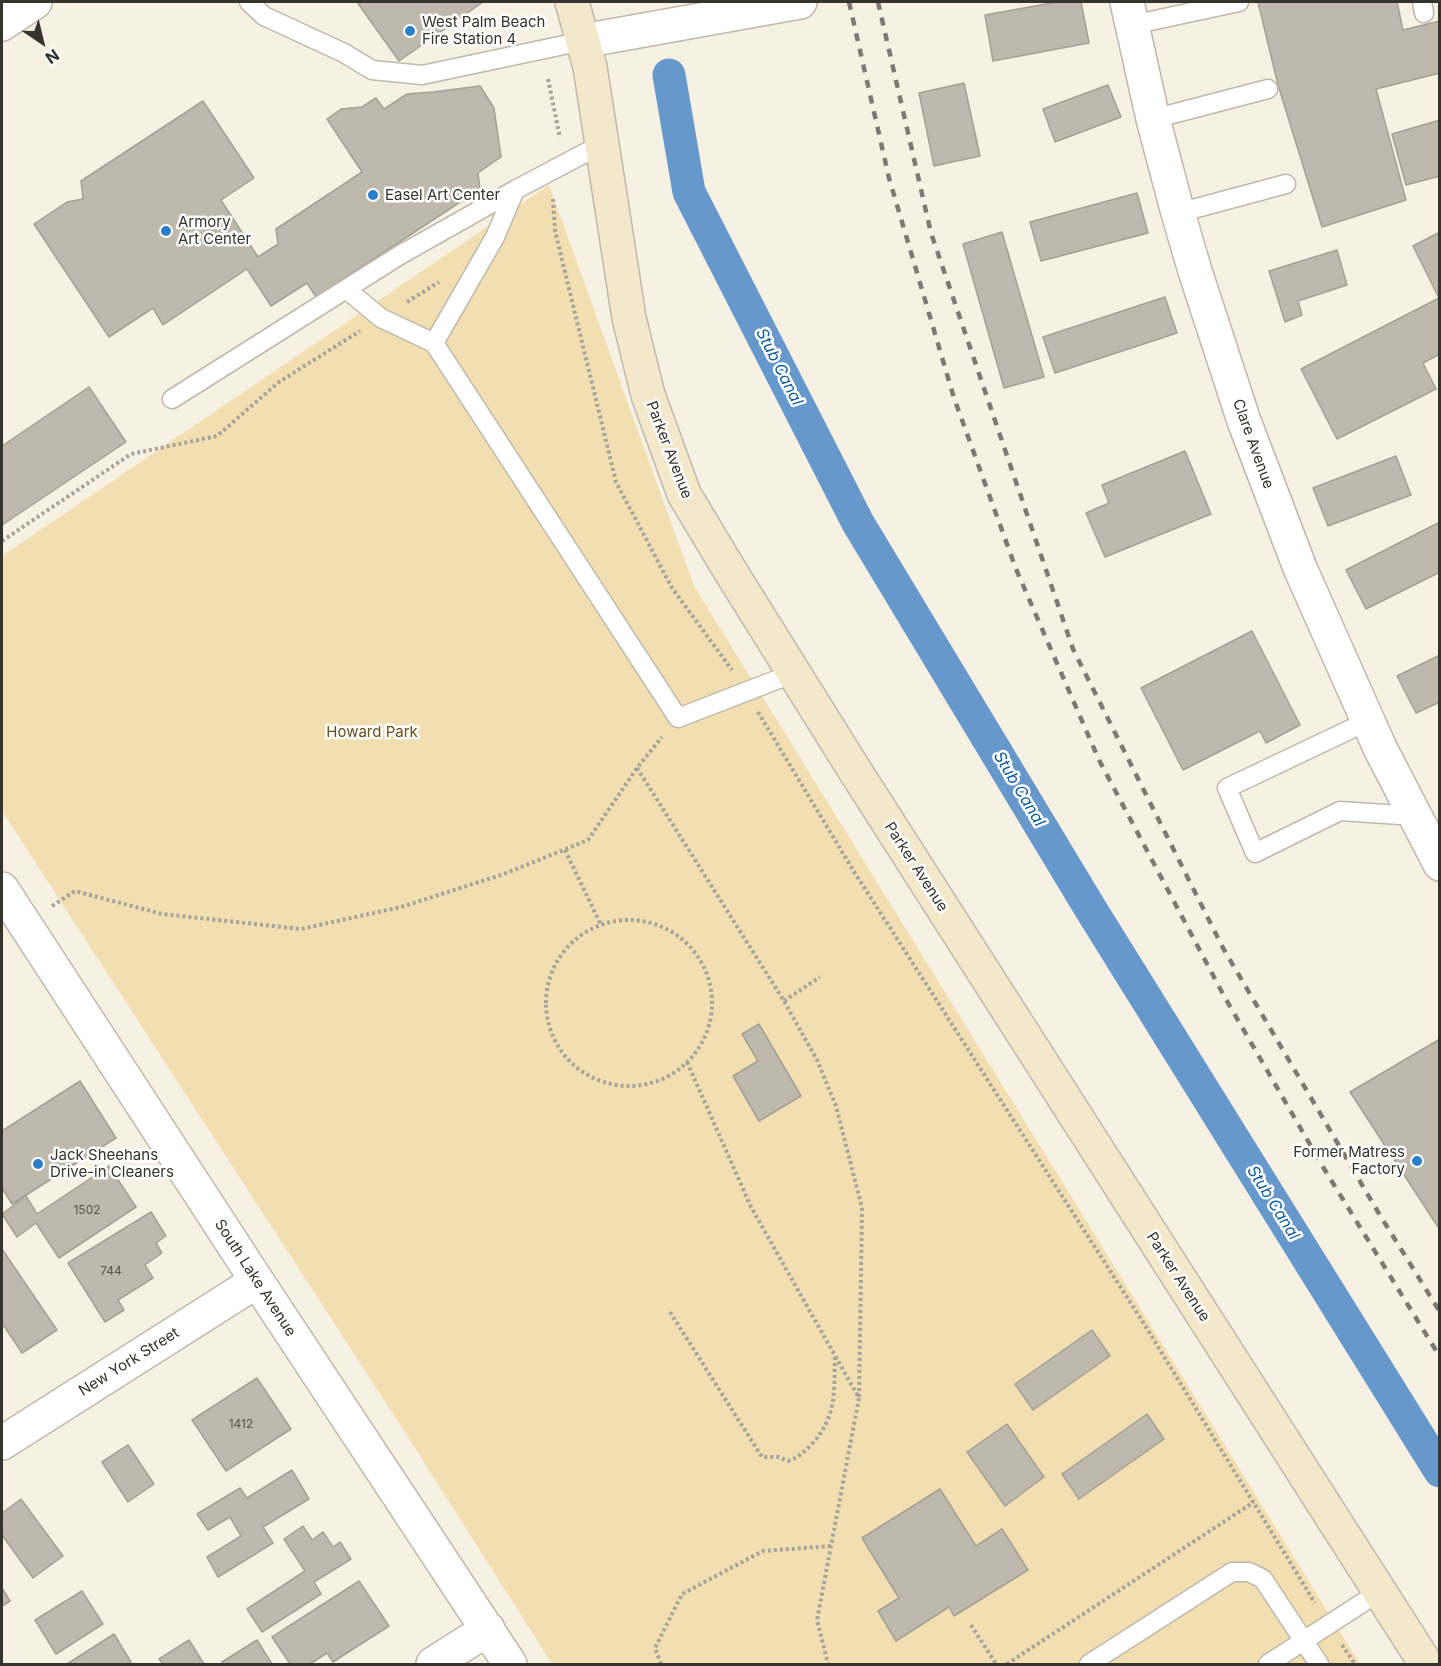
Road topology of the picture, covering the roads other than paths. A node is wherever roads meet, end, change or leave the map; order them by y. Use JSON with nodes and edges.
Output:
{"nodes":[{"id":1,"x":35,"y":2,"type":"edge"},
{"id":2,"x":249,"y":2,"type":"edge"},
{"id":3,"x":572,"y":2,"type":"edge"},
{"id":4,"x":800,"y":2,"type":"edge"},
{"id":5,"x":1239,"y":2,"type":"edge"},
{"id":6,"x":1129,"y":14,"type":"edge"},
{"id":7,"x":2,"y":24,"type":"edge"},
{"id":8,"x":584,"y":41,"type":"junction"},
{"id":9,"x":1268,"y":89,"type":"dead end"},
{"id":10,"x":1153,"y":119,"type":"junction"},
{"id":11,"x":602,"y":144,"type":"junction"},
{"id":12,"x":1286,"y":184,"type":"dead end"},
{"id":13,"x":515,"y":190,"type":"junction"},
{"id":14,"x":1178,"y":213,"type":"junction"},
{"id":15,"x":346,"y":289,"type":"junction"},
{"id":16,"x":434,"y":344,"type":"junction"},
{"id":17,"x":172,"y":399,"type":"dead end"},
{"id":18,"x":794,"y":674,"type":"junction"},
{"id":19,"x":1368,"y":721,"type":"junction"},
{"id":20,"x":1415,"y":816,"type":"junction"},
{"id":21,"x":1440,"y":864,"type":"edge"},
{"id":22,"x":2,"y":889,"type":"edge"},
{"id":23,"x":13,"y":931,"type":"edge"},
{"id":24,"x":257,"y":1281,"type":"junction"},
{"id":25,"x":2,"y":1443,"type":"edge"},
{"id":26,"x":1379,"y":1592,"type":"junction"},
{"id":27,"x":488,"y":1629,"type":"junction"},
{"id":28,"x":1304,"y":1641,"type":"junction"},
{"id":29,"x":433,"y":1665,"type":"edge"},
{"id":30,"x":510,"y":1665,"type":"edge"},
{"id":31,"x":1089,"y":1665,"type":"edge"},
{"id":32,"x":1268,"y":1665,"type":"edge"},
{"id":33,"x":1319,"y":1665,"type":"edge"},
{"id":34,"x":1426,"y":1665,"type":"edge"}],
"edges":[{"from":1,"to":7,"type":"street"},
{"from":2,"to":8,"type":"lane"},
{"from":3,"to":8,"type":"street","name":"Parker Avenue"},
{"from":4,"to":8,"type":"street"},
{"from":5,"to":6,"type":"lane"},
{"from":6,"to":10,"type":"street","name":"Clare Avenue"},
{"from":8,"to":11,"type":"street","name":"Parker Avenue"},
{"from":9,"to":10,"type":"lane"},
{"from":10,"to":14,"type":"street","name":"Clare Avenue"},
{"from":11,"to":13,"type":"lane"},
{"from":11,"to":18,"type":"street","name":"Parker Avenue"},
{"from":12,"to":14,"type":"lane"},
{"from":13,"to":15,"type":"lane"},
{"from":13,"to":16,"type":"lane"},
{"from":14,"to":19,"type":"street","name":"Clare Avenue"},
{"from":15,"to":16,"type":"lane"},
{"from":15,"to":17,"type":"lane"},
{"from":16,"to":18,"type":"lane"},
{"from":18,"to":26,"type":"street","name":"Parker Avenue"},
{"from":19,"to":20,"type":"street","name":"Clare Avenue"},
{"from":19,"to":20,"type":"lane"},
{"from":20,"to":21,"type":"street","name":"Clare Avenue"},
{"from":22,"to":23,"type":"street","name":"South Lake Avenue"},
{"from":23,"to":24,"type":"street","name":"South Lake Avenue"},
{"from":24,"to":25,"type":"street","name":"New York Street"},
{"from":24,"to":27,"type":"street","name":"South Lake Avenue"},
{"from":26,"to":28,"type":"lane"},
{"from":26,"to":34,"type":"street","name":"Parker Avenue"},
{"from":27,"to":29,"type":"street"},
{"from":27,"to":30,"type":"street","name":"South Lake Avenue"},
{"from":28,"to":31,"type":"lane"},
{"from":28,"to":32,"type":"lane"},
{"from":28,"to":33,"type":"lane"}]}
